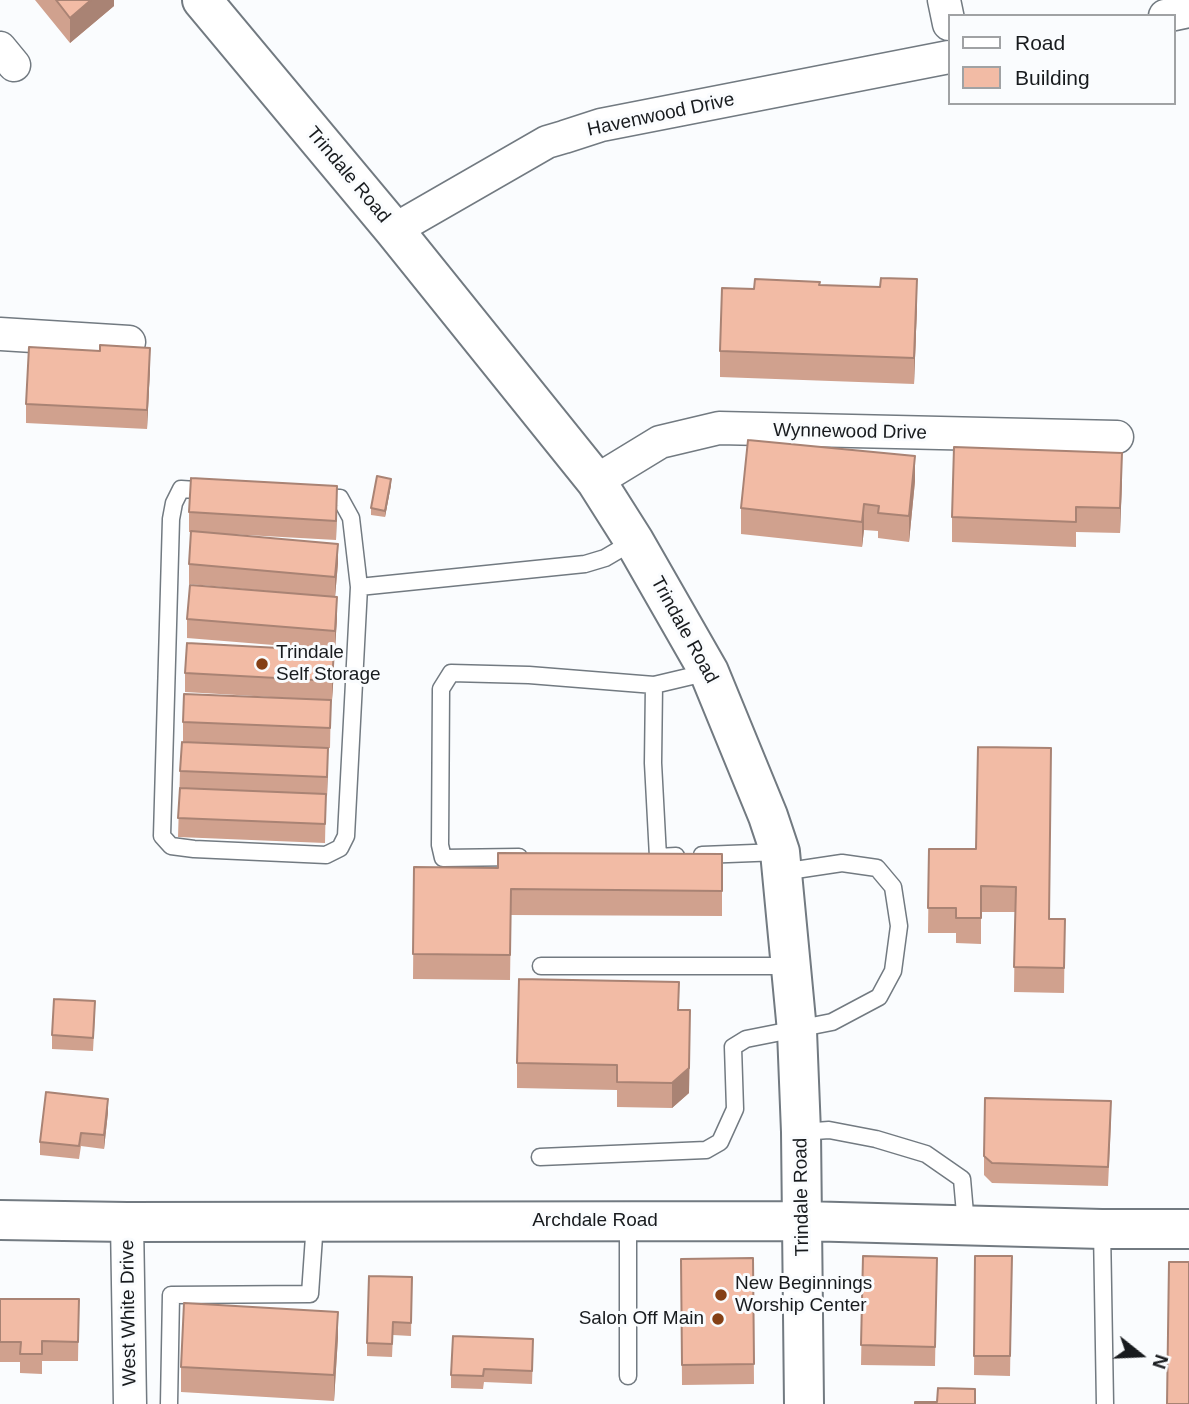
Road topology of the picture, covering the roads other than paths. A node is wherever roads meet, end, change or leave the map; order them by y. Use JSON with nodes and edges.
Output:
{"nodes":[{"id":1,"x":202,"y":0,"type":"edge"},
{"id":2,"x":944,"y":0,"type":"edge"},
{"id":3,"x":948,"y":19,"type":"edge"},
{"id":4,"x":948,"y":57,"type":"edge"},
{"id":5,"x":394,"y":230,"type":"junction"},
{"id":6,"x":0,"y":334,"type":"edge"},
{"id":7,"x":129,"y":342,"type":"dead end"},
{"id":8,"x":1117,"y":437,"type":"dead end"},
{"id":9,"x":596,"y":481,"type":"junction"},
{"id":10,"x":221,"y":491,"type":"edge"},
{"id":11,"x":300,"y":496,"type":"edge"},
{"id":12,"x":634,"y":541,"type":"junction"},
{"id":13,"x":359,"y":587,"type":"junction"},
{"id":14,"x":709,"y":672,"type":"junction"},
{"id":15,"x":654,"y":685,"type":"junction"},
{"id":16,"x":537,"y":857,"type":"edge"},
{"id":17,"x":781,"y":862,"type":"junction"},
{"id":18,"x":541,"y":966,"type":"dead end"},
{"id":19,"x":791,"y":966,"type":"junction"},
{"id":20,"x":797,"y":1031,"type":"junction"},
{"id":21,"x":801,"y":1132,"type":"junction"},
{"id":22,"x":540,"y":1157,"type":"dead end"},
{"id":23,"x":0,"y":1220,"type":"edge"},
{"id":24,"x":628,"y":1221,"type":"junction"},
{"id":25,"x":802,"y":1221,"type":"junction"},
{"id":26,"x":127,"y":1222,"type":"junction"},
{"id":27,"x":315,"y":1222,"type":"junction"},
{"id":28,"x":966,"y":1225,"type":"junction"},
{"id":29,"x":1102,"y":1229,"type":"junction"},
{"id":30,"x":1189,"y":1229,"type":"edge"},
{"id":31,"x":628,"y":1376,"type":"dead end"},
{"id":32,"x":130,"y":1404,"type":"edge"},
{"id":33,"x":169,"y":1404,"type":"edge"},
{"id":34,"x":804,"y":1404,"type":"edge"},
{"id":35,"x":1105,"y":1404,"type":"edge"}],
"edges":[{"from":1,"to":5,"type":"main road","name":"Trindale Road"},
{"from":2,"to":3,"type":"street"},
{"from":4,"to":5,"type":"street","name":"Havenwood Drive"},
{"from":5,"to":9,"type":"main road","name":"Trindale Road"},
{"from":6,"to":7,"type":"street"},
{"from":8,"to":9,"type":"street","name":"Wynnewood Drive"},
{"from":9,"to":12,"type":"main road","name":"Trindale Road"},
{"from":10,"to":13,"type":"lane"},
{"from":11,"to":13,"type":"lane"},
{"from":12,"to":13,"type":"lane"},
{"from":12,"to":14,"type":"main road","name":"Trindale Road"},
{"from":14,"to":15,"type":"lane"},
{"from":14,"to":17,"type":"main road","name":"Trindale Road"},
{"from":15,"to":16,"type":"lane"},
{"from":15,"to":17,"type":"lane"},
{"from":17,"to":19,"type":"main road","name":"Trindale Road"},
{"from":17,"to":20,"type":"lane"},
{"from":18,"to":19,"type":"lane"},
{"from":19,"to":20,"type":"main road","name":"Trindale Road"},
{"from":20,"to":21,"type":"main road","name":"Trindale Road"},
{"from":20,"to":22,"type":"lane"},
{"from":21,"to":25,"type":"main road","name":"Trindale Road"},
{"from":21,"to":28,"type":"lane"},
{"from":23,"to":26,"type":"main road","name":"Archdale Road"},
{"from":24,"to":25,"type":"main road","name":"Archdale Road"},
{"from":24,"to":27,"type":"main road","name":"Archdale Road"},
{"from":24,"to":31,"type":"lane"},
{"from":25,"to":28,"type":"main road","name":"Archdale Road"},
{"from":25,"to":34,"type":"main road","name":"Trindale Road"},
{"from":26,"to":27,"type":"main road","name":"Archdale Road"},
{"from":26,"to":32,"type":"street","name":"West White Drive"},
{"from":27,"to":33,"type":"lane"},
{"from":28,"to":29,"type":"main road","name":"Archdale Road"},
{"from":29,"to":30,"type":"main road","name":"Archdale Road"},
{"from":29,"to":35,"type":"lane"}]}
